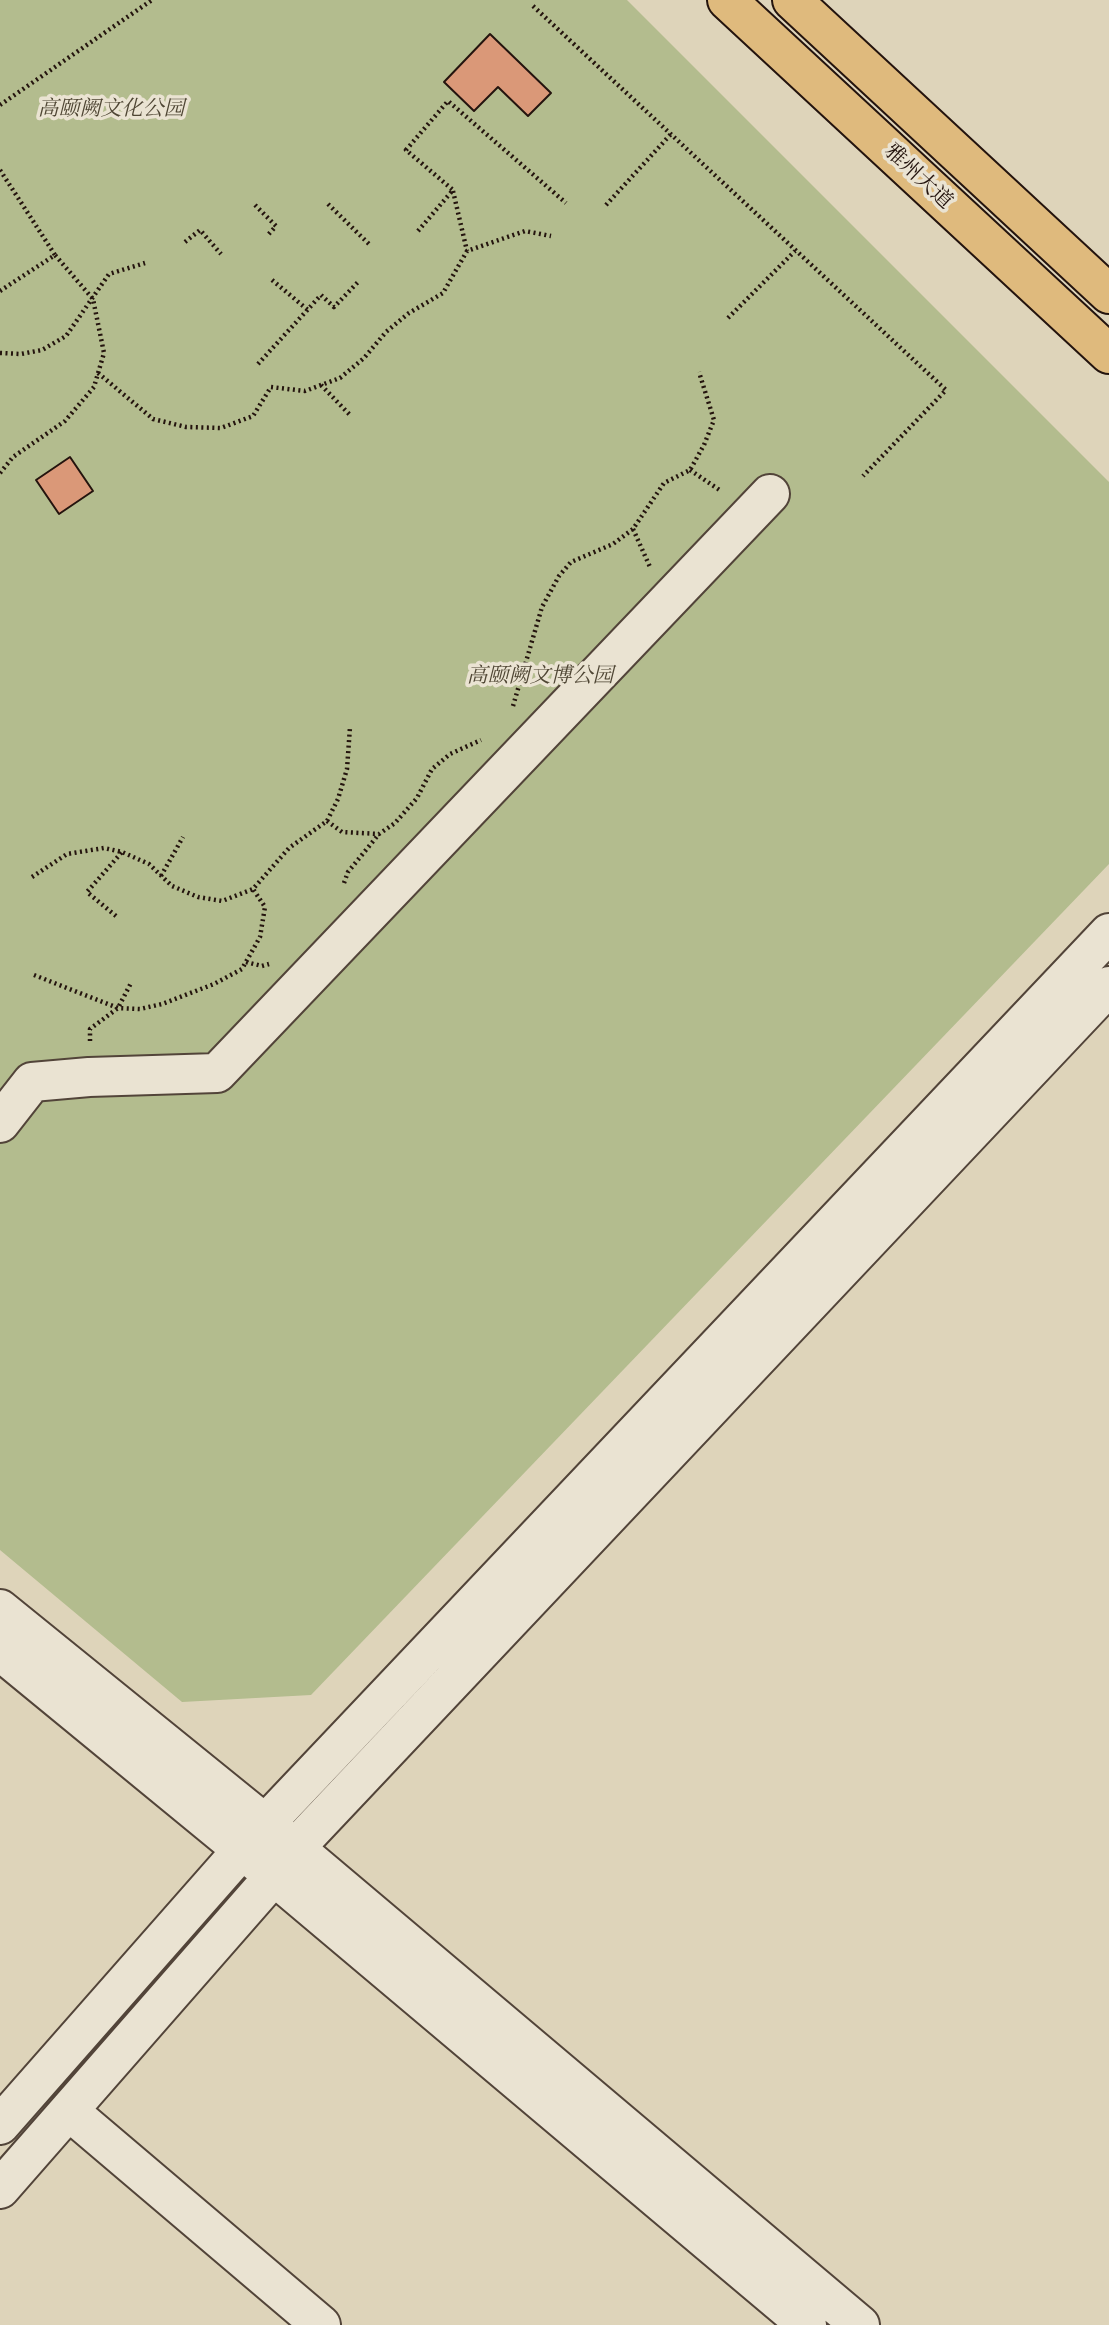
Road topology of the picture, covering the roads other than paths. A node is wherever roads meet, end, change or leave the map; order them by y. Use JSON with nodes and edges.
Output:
{"nodes":[{"id":1,"x":727,"y":0,"type":"edge"},
{"id":2,"x":792,"y":0,"type":"edge"},
{"id":3,"x":1109,"y":294,"type":"edge"},
{"id":4,"x":1109,"y":354,"type":"edge"},
{"id":5,"x":770,"y":494,"type":"dead end"},
{"id":6,"x":1109,"y":933,"type":"edge"},
{"id":7,"x":1109,"y":986,"type":"edge"},
{"id":8,"x":0,"y":1123,"type":"edge"},
{"id":9,"x":0,"y":1609,"type":"edge"},
{"id":10,"x":0,"y":1651,"type":"edge"},
{"id":11,"x":253,"y":1838,"type":"junction"},
{"id":12,"x":284,"y":1862,"type":"junction"},
{"id":13,"x":68,"y":2111,"type":"junction"},
{"id":14,"x":0,"y":2125,"type":"edge"},
{"id":15,"x":0,"y":2189,"type":"edge"},
{"id":16,"x":321,"y":2325,"type":"edge"},
{"id":17,"x":807,"y":2325,"type":"edge"},
{"id":18,"x":860,"y":2325,"type":"edge"}],
"edges":[{"from":1,"to":4,"type":"main road","name":"雅州大道"},
{"from":2,"to":3,"type":"main road","name":"雅州大道"},
{"from":5,"to":8,"type":"street"},
{"from":6,"to":11,"type":"street"},
{"from":7,"to":12,"type":"street"},
{"from":9,"to":11,"type":"street"},
{"from":10,"to":11,"type":"street"},
{"from":11,"to":12,"type":"street"},
{"from":11,"to":14,"type":"street"},
{"from":12,"to":13,"type":"street"},
{"from":12,"to":17,"type":"street"},
{"from":12,"to":18,"type":"street"},
{"from":13,"to":15,"type":"street"},
{"from":13,"to":16,"type":"street"}]}
